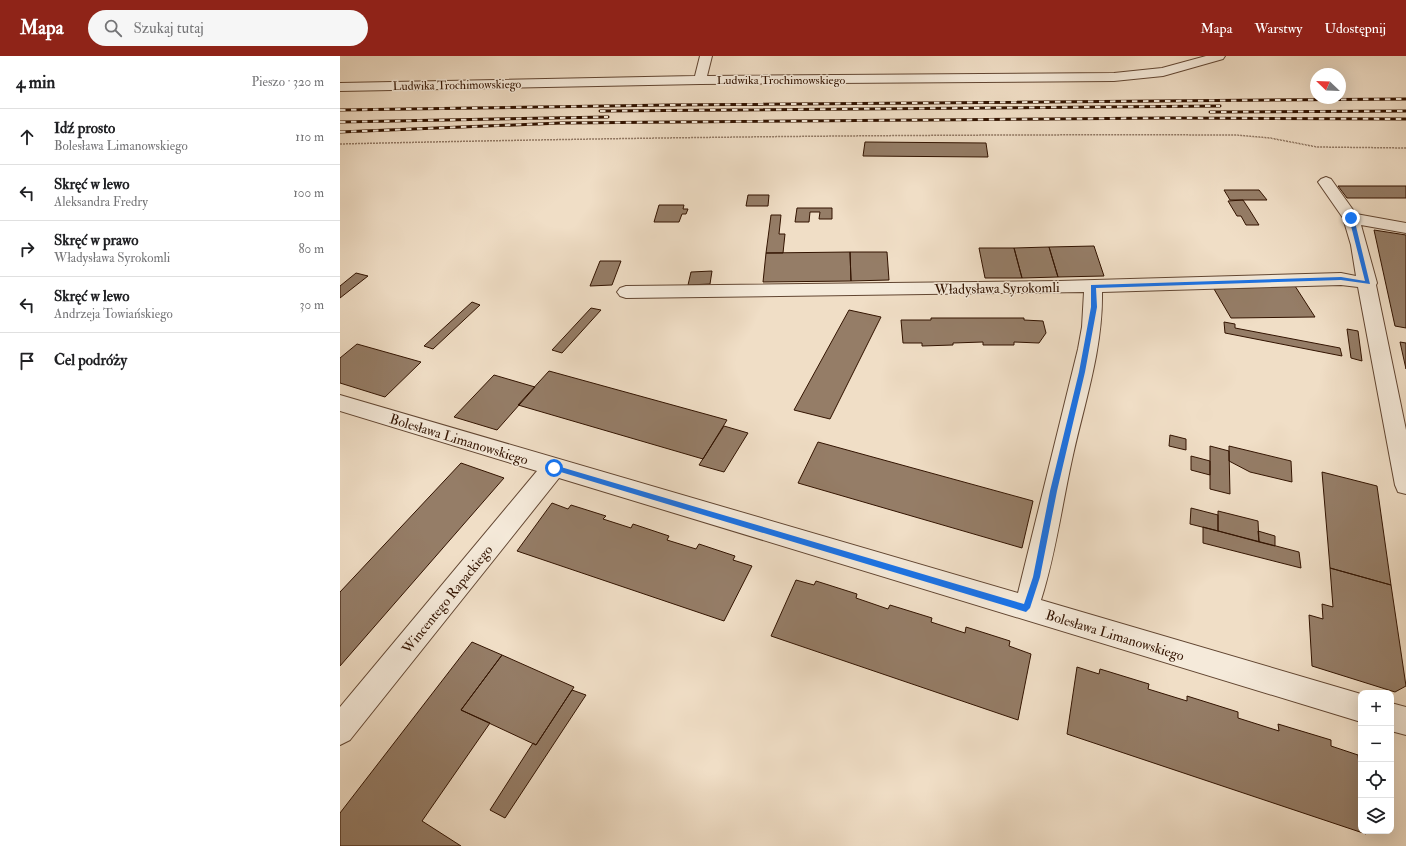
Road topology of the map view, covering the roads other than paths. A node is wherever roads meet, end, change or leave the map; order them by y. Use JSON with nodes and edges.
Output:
{"nodes":[{"id":1,"x":706,"y":56,"type":"edge"},
{"id":2,"x":1219,"y":56,"type":"edge"},
{"id":3,"x":700,"y":80,"type":"junction"},
{"id":4,"x":340,"y":87,"type":"edge"},
{"id":5,"x":1326,"y":182,"type":"dead end"},
{"id":6,"x":1351,"y":218,"type":"junction"},
{"id":7,"x":1406,"y":228,"type":"edge"},
{"id":8,"x":1368,"y":283,"type":"junction"},
{"id":9,"x":1093,"y":286,"type":"junction"},
{"id":10,"x":626,"y":292,"type":"dead end"},
{"id":11,"x":343,"y":406,"type":"edge"},
{"id":12,"x":554,"y":468,"type":"junction"},
{"id":13,"x":1406,"y":485,"type":"edge"},
{"id":14,"x":1026,"y":608,"type":"junction"},
{"id":15,"x":1358,"y":707,"type":"edge"},
{"id":16,"x":1394,"y":718,"type":"edge"},
{"id":17,"x":1406,"y":721,"type":"edge"},
{"id":18,"x":340,"y":730,"type":"edge"}],
"edges":[{"from":1,"to":3,"type":"street"},
{"from":2,"to":3,"type":"street","name":"Ludwika Trochimowskiego"},
{"from":3,"to":4,"type":"street","name":"Ludwika Trochimowskiego"},
{"from":5,"to":6,"type":"street"},
{"from":6,"to":7,"type":"street"},
{"from":6,"to":8,"type":"street"},
{"from":8,"to":9,"type":"street","name":"Władysława Syrokomli"},
{"from":8,"to":13,"type":"street"},
{"from":9,"to":10,"type":"street","name":"Władysława Syrokomli"},
{"from":9,"to":14,"type":"street"},
{"from":11,"to":12,"type":"street","name":"Bolesława Limanowskiego"},
{"from":12,"to":14,"type":"street","name":"Bolesława Limanowskiego"},
{"from":12,"to":18,"type":"street","name":"Wincentego Rapackiego"},
{"from":14,"to":15,"type":"street","name":"Bolesława Limanowskiego"},
{"from":16,"to":17,"type":"street"}]}
